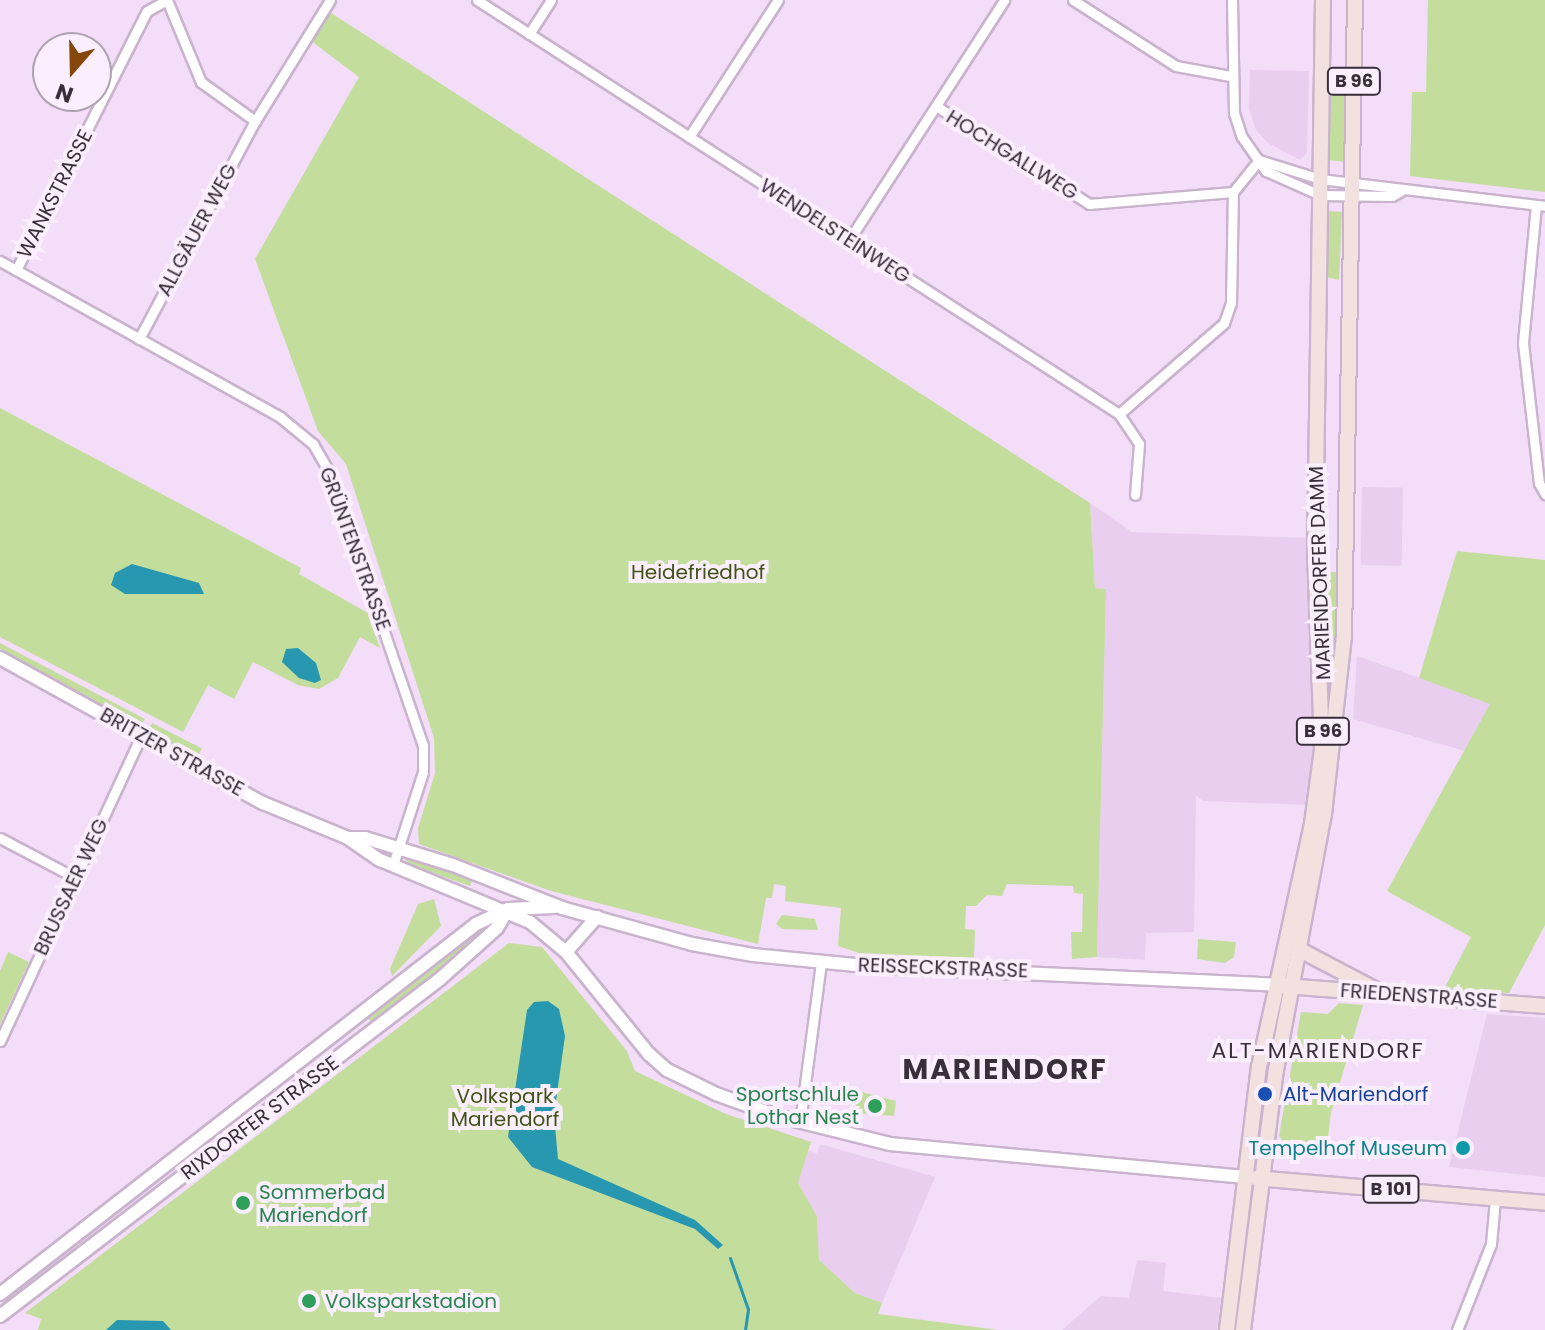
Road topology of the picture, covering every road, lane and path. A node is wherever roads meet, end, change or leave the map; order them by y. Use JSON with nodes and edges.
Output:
{"nodes":[{"id":1,"x":167,"y":0,"type":"edge"},
{"id":2,"x":330,"y":0,"type":"edge"},
{"id":3,"x":477,"y":0,"type":"edge"},
{"id":4,"x":551,"y":0,"type":"edge"},
{"id":5,"x":778,"y":0,"type":"edge"},
{"id":6,"x":1004,"y":0,"type":"edge"},
{"id":7,"x":1073,"y":0,"type":"edge"},
{"id":8,"x":1232,"y":0,"type":"edge"},
{"id":9,"x":1323,"y":0,"type":"edge"},
{"id":10,"x":1355,"y":0,"type":"edge"},
{"id":11,"x":529,"y":34,"type":"junction"},
{"id":12,"x":1230,"y":76,"type":"junction"},
{"id":13,"x":936,"y":106,"type":"junction"},
{"id":14,"x":255,"y":121,"type":"junction"},
{"id":15,"x":689,"y":137,"type":"junction"},
{"id":16,"x":1259,"y":160,"type":"junction"},
{"id":17,"x":1320,"y":179,"type":"junction"},
{"id":18,"x":1353,"y":189,"type":"junction"},
{"id":19,"x":1401,"y":191,"type":"junction"},
{"id":20,"x":1233,"y":192,"type":"junction"},
{"id":21,"x":1320,"y":195,"type":"junction"},
{"id":22,"x":1540,"y":205,"type":"edge"},
{"id":23,"x":849,"y":240,"type":"junction"},
{"id":24,"x":0,"y":261,"type":"edge"},
{"id":25,"x":16,"y":270,"type":"junction"},
{"id":26,"x":139,"y":339,"type":"junction"},
{"id":27,"x":1119,"y":414,"type":"junction"},
{"id":28,"x":1545,"y":494,"type":"edge"},
{"id":29,"x":1135,"y":495,"type":"dead end"},
{"id":30,"x":0,"y":658,"type":"edge"},
{"id":31,"x":142,"y":733,"type":"junction"},
{"id":32,"x":0,"y":838,"type":"edge"},
{"id":33,"x":348,"y":838,"type":"junction"},
{"id":34,"x":399,"y":849,"type":"junction"},
{"id":35,"x":393,"y":865,"type":"junction"},
{"id":36,"x":76,"y":878,"type":"junction"},
{"id":37,"x":491,"y":879,"type":"junction"},
{"id":38,"x":562,"y":908,"type":"junction"},
{"id":39,"x":508,"y":909,"type":"junction"},
{"id":40,"x":597,"y":917,"type":"junction"},
{"id":41,"x":1300,"y":950,"type":"junction"},
{"id":42,"x":566,"y":952,"type":"junction"},
{"id":43,"x":821,"y":963,"type":"junction"},
{"id":44,"x":1276,"y":985,"type":"junction"},
{"id":45,"x":1294,"y":987,"type":"junction"},
{"id":46,"x":1383,"y":994,"type":"junction"},
{"id":47,"x":1545,"y":1006,"type":"edge"},
{"id":48,"x":354,"y":1021,"type":"junction"},
{"id":49,"x":365,"y":1038,"type":"junction"},
{"id":50,"x":0,"y":1041,"type":"edge"},
{"id":51,"x":800,"y":1122,"type":"junction"},
{"id":52,"x":1247,"y":1177,"type":"junction"},
{"id":53,"x":1264,"y":1179,"type":"junction"},
{"id":54,"x":1495,"y":1199,"type":"junction"},
{"id":55,"x":1545,"y":1203,"type":"edge"},
{"id":56,"x":0,"y":1294,"type":"edge"},
{"id":57,"x":2,"y":1312,"type":"edge"},
{"id":58,"x":1227,"y":1330,"type":"edge"},
{"id":59,"x":1243,"y":1330,"type":"edge"},
{"id":60,"x":1457,"y":1330,"type":"edge"}],
"edges":[{"from":1,"to":14,"type":"street"},
{"from":1,"to":25,"type":"street","name":"WANKSTRASSE"},
{"from":2,"to":14,"type":"street","name":"ALLGÄUER WEG"},
{"from":3,"to":11,"type":"street","name":"WENDELSTEINWEG"},
{"from":4,"to":11,"type":"street"},
{"from":5,"to":15,"type":"street"},
{"from":6,"to":13,"type":"street"},
{"from":7,"to":12,"type":"street"},
{"from":8,"to":12,"type":"street"},
{"from":9,"to":17,"type":"main road","name":"MARIENDORFER DAMM","number":"B 96"},
{"from":10,"to":18,"type":"main road","name":"MARIENDORFER DAMM","number":"B 96"},
{"from":11,"to":15,"type":"street","name":"WENDELSTEINWEG"},
{"from":12,"to":16,"type":"street"},
{"from":13,"to":20,"type":"street","name":"HOCHGALLWEG"},
{"from":13,"to":23,"type":"street"},
{"from":14,"to":26,"type":"street","name":"ALLGÄUER WEG"},
{"from":15,"to":23,"type":"street","name":"WENDELSTEINWEG"},
{"from":16,"to":17,"type":"street"},
{"from":16,"to":20,"type":"street"},
{"from":16,"to":21,"type":"street"},
{"from":17,"to":18,"type":"street"},
{"from":17,"to":21,"type":"main road","name":"MARIENDORFER DAMM","number":"B 96"},
{"from":18,"to":19,"type":"street"},
{"from":18,"to":19,"type":"street"},
{"from":18,"to":21,"type":"street"},
{"from":18,"to":41,"type":"main road","name":"MARIENDORFER DAMM","number":"B 96"},
{"from":19,"to":22,"type":"street"},
{"from":20,"to":27,"type":"street"},
{"from":21,"to":44,"type":"main road","name":"MARIENDORFER DAMM","number":"B 96"},
{"from":22,"to":28,"type":"street"},
{"from":23,"to":27,"type":"street","name":"WENDELSTEINWEG"},
{"from":24,"to":25,"type":"street","name":"GRÜNTENSTRASSE"},
{"from":25,"to":26,"type":"street","name":"GRÜNTENSTRASSE"},
{"from":26,"to":34,"type":"street","name":"GRÜNTENSTRASSE"},
{"from":27,"to":29,"type":"street","name":"WENDELSTEINWEG"},
{"from":30,"to":31,"type":"main road","name":"BRITZER STRASSE"},
{"from":31,"to":33,"type":"main road","name":"BRITZER STRASSE"},
{"from":31,"to":36,"type":"street","name":"BRUSSAER WEG"},
{"from":32,"to":36,"type":"street"},
{"from":33,"to":34,"type":"main road","name":"BRITZER STRASSE"},
{"from":33,"to":35,"type":"main road","name":"BRITZER STRASSE"},
{"from":34,"to":35,"type":"street","name":"GRÜNTENSTRASSE"},
{"from":34,"to":37,"type":"main road","name":"BRITZER STRASSE"},
{"from":35,"to":39,"type":"main road","name":"BRITZER STRASSE"},
{"from":36,"to":50,"type":"street","name":"BRUSSAER WEG"},
{"from":37,"to":38,"type":"main road","name":"BRITZER STRASSE"},
{"from":37,"to":39,"type":"main road","name":"BRITZER STRASSE"},
{"from":38,"to":39,"type":"main road","name":"RIXDORFER STRASSE"},
{"from":38,"to":40,"type":"main road","name":"BRITZER STRASSE"},
{"from":39,"to":42,"type":"main road","name":"BRITZER STRASSE"},
{"from":39,"to":48,"type":"main road","name":"RIXDORFER STRASSE"},
{"from":39,"to":49,"type":"main road","name":"RIXDORFER STRASSE"},
{"from":40,"to":42,"type":"main road"},
{"from":40,"to":43,"type":"main road","name":"REISSECKSTRASSE"},
{"from":41,"to":45,"type":"main road","name":"MARIENDORFER DAMM","number":"B 96"},
{"from":41,"to":46,"type":"main road"},
{"from":42,"to":51,"type":"main road"},
{"from":43,"to":44,"type":"main road","name":"REISSECKSTRASSE"},
{"from":43,"to":51,"type":"street"},
{"from":44,"to":45,"type":"main road","name":"REISSECKSTRASSE"},
{"from":44,"to":52,"type":"main road","name":"MARIENDORFER DAMM","number":"B 96"},
{"from":45,"to":46,"type":"main road","name":"FRIEDENSTRASSE"},
{"from":45,"to":53,"type":"main road","name":"MARIENDORFER DAMM","number":"B 96"},
{"from":46,"to":47,"type":"main road","name":"FRIEDENSTRASSE"},
{"from":48,"to":49,"type":"main road"},
{"from":48,"to":56,"type":"main road","name":"RIXDORFER STRASSE"},
{"from":49,"to":57,"type":"main road","name":"RIXDORFER STRASSE"},
{"from":51,"to":52,"type":"main road"},
{"from":52,"to":53,"type":"main road"},
{"from":52,"to":58,"type":"main road","name":"MARIENDORFER DAMM","number":"B 96"},
{"from":53,"to":54,"type":"main road","number":"B 101"},
{"from":53,"to":59,"type":"main road","name":"MARIENDORFER DAMM","number":"B 96"},
{"from":54,"to":55,"type":"main road","number":"B 101"},
{"from":54,"to":60,"type":"street"}]}
